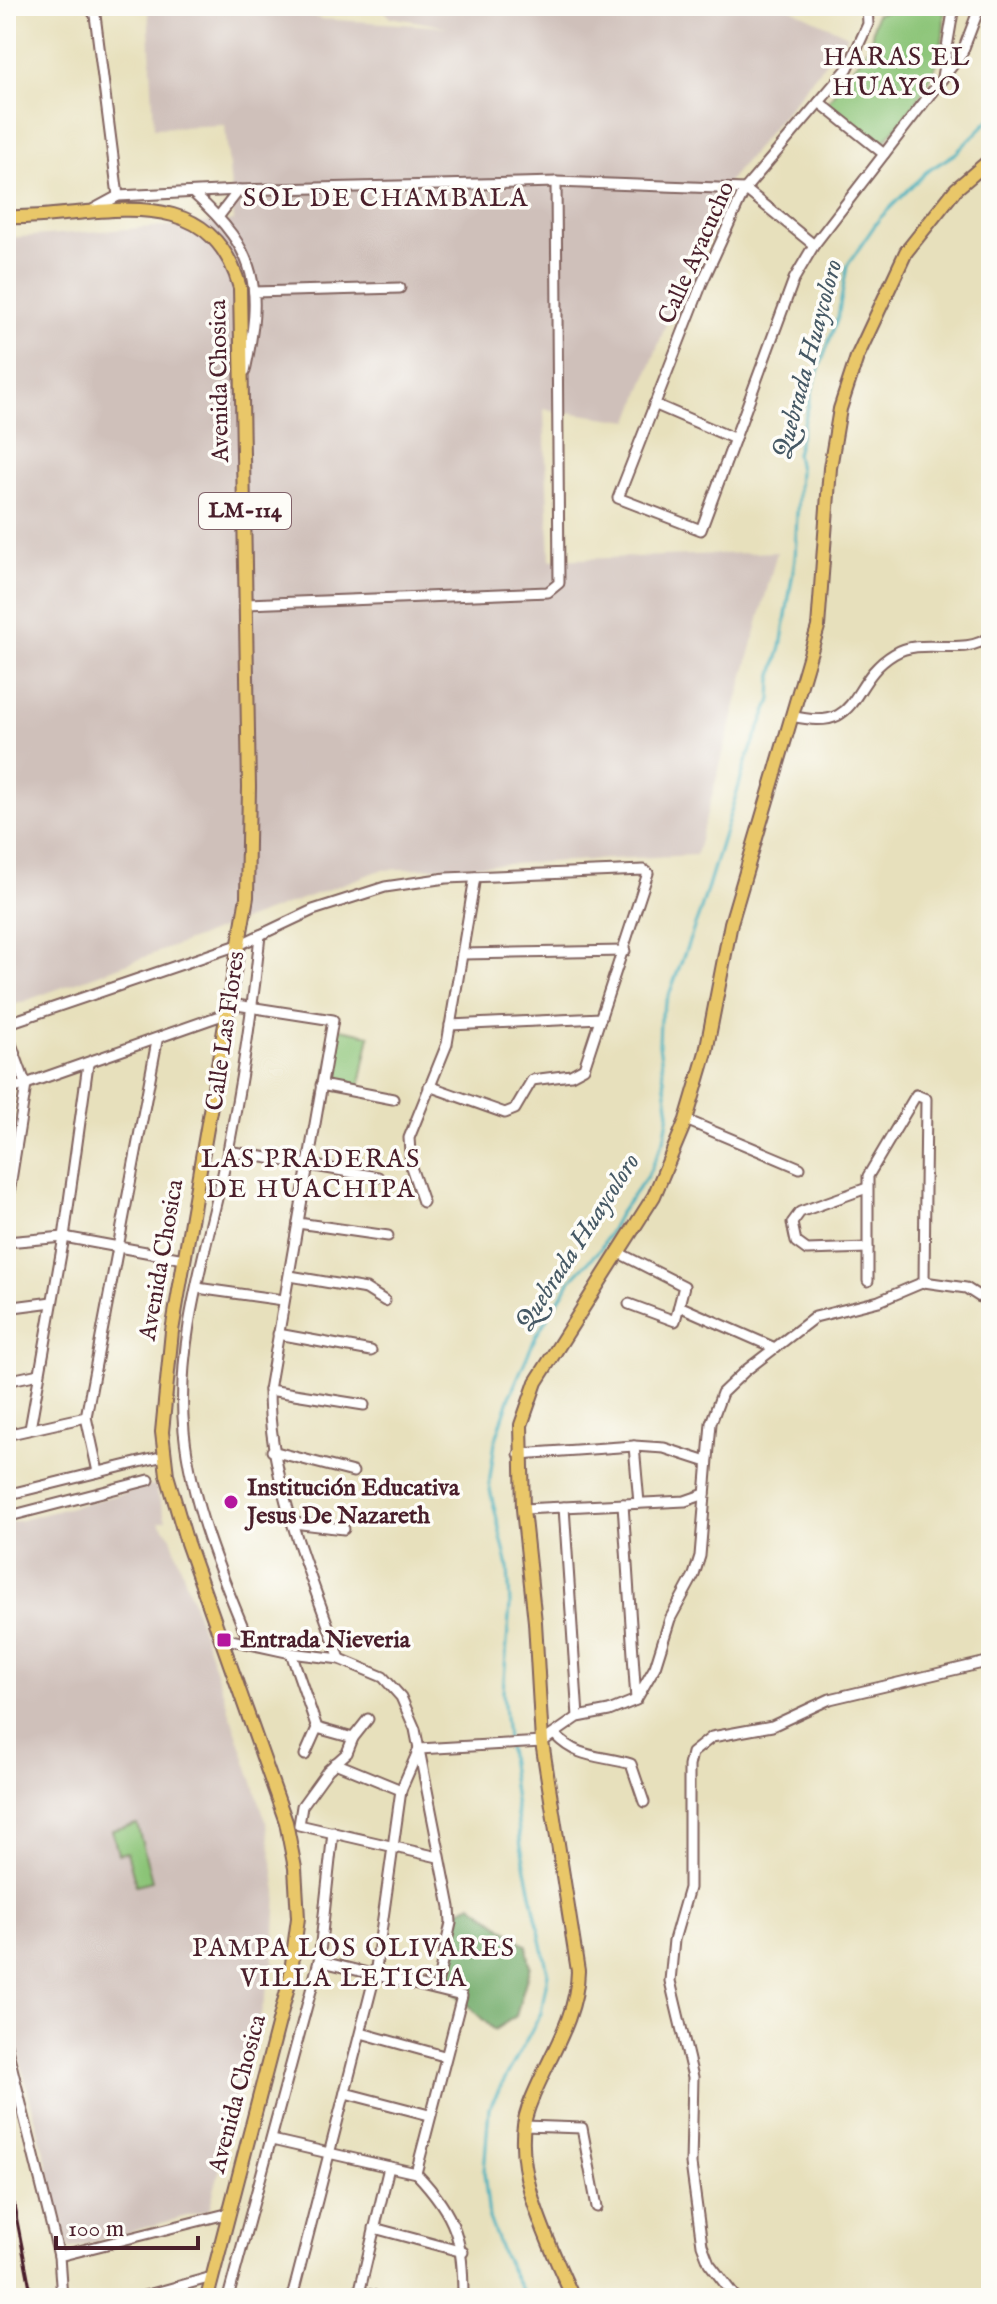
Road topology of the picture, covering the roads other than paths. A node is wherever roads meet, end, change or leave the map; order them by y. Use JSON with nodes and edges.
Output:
{"nodes":[{"id":1,"x":88,"y":6,"type":"edge"},
{"id":2,"x":887,"y":6,"type":"edge"},
{"id":3,"x":954,"y":6,"type":"edge"},
{"id":4,"x":980,"y":6,"type":"edge"},
{"id":5,"x":868,"y":8,"type":"edge"},
{"id":6,"x":942,"y":79,"type":"junction"},
{"id":7,"x":819,"y":102,"type":"junction"},
{"id":8,"x":884,"y":154,"type":"junction"},
{"id":9,"x":991,"y":159,"type":"edge"},
{"id":10,"x":556,"y":182,"type":"junction"},
{"id":11,"x":745,"y":189,"type":"junction"},
{"id":12,"x":239,"y":190,"type":"junction"},
{"id":13,"x":194,"y":194,"type":"junction"},
{"id":14,"x":118,"y":196,"type":"junction"},
{"id":15,"x":94,"y":209,"type":"junction"},
{"id":16,"x":219,"y":216,"type":"junction"},
{"id":17,"x":6,"y":217,"type":"edge"},
{"id":18,"x":814,"y":245,"type":"junction"},
{"id":19,"x":400,"y":288,"type":"dead end"},
{"id":20,"x":254,"y":292,"type":"junction"},
{"id":21,"x":242,"y":386,"type":"junction"},
{"id":22,"x":654,"y":404,"type":"junction"},
{"id":23,"x":735,"y":439,"type":"junction"},
{"id":24,"x":247,"y":604,"type":"junction"},
{"id":25,"x":991,"y":636,"type":"edge"},
{"id":26,"x":792,"y":716,"type":"junction"},
{"id":27,"x":475,"y":877,"type":"junction"},
{"id":28,"x":260,"y":935,"type":"junction"},
{"id":29,"x":241,"y":942,"type":"junction"},
{"id":30,"x":625,"y":951,"type":"junction"},
{"id":31,"x":462,"y":954,"type":"junction"},
{"id":32,"x":253,"y":1007,"type":"junction"},
{"id":33,"x":229,"y":1009,"type":"junction"},
{"id":34,"x":601,"y":1018,"type":"junction"},
{"id":35,"x":6,"y":1024,"type":"edge"},
{"id":36,"x":450,"y":1025,"type":"junction"},
{"id":37,"x":6,"y":1030,"type":"edge"},
{"id":38,"x":157,"y":1041,"type":"junction"},
{"id":39,"x":88,"y":1064,"type":"junction"},
{"id":40,"x":26,"y":1085,"type":"junction"},
{"id":41,"x":321,"y":1085,"type":"junction"},
{"id":42,"x":429,"y":1086,"type":"junction"},
{"id":43,"x":6,"y":1091,"type":"edge"},
{"id":44,"x":393,"y":1099,"type":"dead end"},
{"id":45,"x":686,"y":1120,"type":"junction"},
{"id":46,"x":228,"y":1151,"type":"junction"},
{"id":47,"x":307,"y":1165,"type":"junction"},
{"id":48,"x":800,"y":1168,"type":"dead end"},
{"id":49,"x":378,"y":1177,"type":"dead end"},
{"id":50,"x":8,"y":1185,"type":"edge"},
{"id":51,"x":867,"y":1188,"type":"junction"},
{"id":52,"x":423,"y":1202,"type":"dead end"},
{"id":53,"x":6,"y":1212,"type":"edge"},
{"id":54,"x":298,"y":1223,"type":"junction"},
{"id":55,"x":388,"y":1236,"type":"dead end"},
{"id":56,"x":64,"y":1237,"type":"junction"},
{"id":57,"x":6,"y":1242,"type":"edge"},
{"id":58,"x":120,"y":1246,"type":"junction"},
{"id":59,"x":868,"y":1248,"type":"junction"},
{"id":60,"x":619,"y":1253,"type":"junction"},
{"id":61,"x":184,"y":1259,"type":"junction"},
{"id":62,"x":290,"y":1276,"type":"junction"},
{"id":63,"x":868,"y":1281,"type":"dead end"},
{"id":64,"x":924,"y":1282,"type":"junction"},
{"id":65,"x":197,"y":1288,"type":"junction"},
{"id":66,"x":283,"y":1300,"type":"junction"},
{"id":67,"x":385,"y":1301,"type":"dead end"},
{"id":68,"x":52,"y":1302,"type":"junction"},
{"id":69,"x":629,"y":1304,"type":"dead end"},
{"id":70,"x":991,"y":1304,"type":"edge"},
{"id":71,"x":679,"y":1306,"type":"junction"},
{"id":72,"x":6,"y":1308,"type":"edge"},
{"id":73,"x":278,"y":1334,"type":"junction"},
{"id":74,"x":775,"y":1348,"type":"junction"},
{"id":75,"x":371,"y":1351,"type":"dead end"},
{"id":76,"x":39,"y":1374,"type":"junction"},
{"id":77,"x":6,"y":1381,"type":"edge"},
{"id":78,"x":269,"y":1390,"type":"junction"},
{"id":79,"x":364,"y":1405,"type":"dead end"},
{"id":80,"x":86,"y":1417,"type":"junction"},
{"id":81,"x":30,"y":1429,"type":"junction"},
{"id":82,"x":6,"y":1435,"type":"edge"},
{"id":83,"x":634,"y":1446,"type":"junction"},
{"id":84,"x":272,"y":1451,"type":"junction"},
{"id":85,"x":519,"y":1454,"type":"junction"},
{"id":86,"x":164,"y":1456,"type":"junction"},
{"id":87,"x":707,"y":1462,"type":"junction"},
{"id":88,"x":98,"y":1472,"type":"junction"},
{"id":89,"x":353,"y":1472,"type":"dead end"},
{"id":90,"x":149,"y":1480,"type":"dead end"},
{"id":91,"x":705,"y":1494,"type":"junction"},
{"id":92,"x":6,"y":1495,"type":"edge"},
{"id":93,"x":639,"y":1503,"type":"junction"},
{"id":94,"x":623,"y":1504,"type":"junction"},
{"id":95,"x":564,"y":1507,"type":"junction"},
{"id":96,"x":523,"y":1509,"type":"junction"},
{"id":97,"x":6,"y":1517,"type":"edge"},
{"id":98,"x":293,"y":1523,"type":"junction"},
{"id":99,"x":344,"y":1529,"type":"dead end"},
{"id":100,"x":222,"y":1638,"type":"junction"},
{"id":101,"x":250,"y":1644,"type":"junction"},
{"id":102,"x":291,"y":1653,"type":"junction"},
{"id":103,"x":340,"y":1659,"type":"junction"},
{"id":104,"x":991,"y":1661,"type":"edge"},
{"id":105,"x":636,"y":1700,"type":"junction"},
{"id":106,"x":578,"y":1717,"type":"junction"},
{"id":107,"x":368,"y":1719,"type":"dead end"},
{"id":108,"x":317,"y":1728,"type":"junction"},
{"id":109,"x":555,"y":1735,"type":"junction"},
{"id":110,"x":353,"y":1738,"type":"junction"},
{"id":111,"x":542,"y":1742,"type":"junction"},
{"id":112,"x":419,"y":1749,"type":"junction"},
{"id":113,"x":305,"y":1755,"type":"dead end"},
{"id":114,"x":335,"y":1763,"type":"junction"},
{"id":115,"x":401,"y":1790,"type":"junction"},
{"id":116,"x":644,"y":1802,"type":"dead end"},
{"id":117,"x":333,"y":1832,"type":"junction"},
{"id":118,"x":394,"y":1845,"type":"junction"},
{"id":119,"x":438,"y":1857,"type":"junction"},
{"id":120,"x":319,"y":1961,"type":"junction"},
{"id":121,"x":375,"y":1975,"type":"junction"},
{"id":122,"x":436,"y":1989,"type":"junction"},
{"id":123,"x":361,"y":2033,"type":"junction"},
{"id":124,"x":6,"y":2044,"type":"edge"},
{"id":125,"x":444,"y":2056,"type":"junction"},
{"id":126,"x":345,"y":2093,"type":"junction"},
{"id":127,"x":429,"y":2115,"type":"junction"},
{"id":128,"x":524,"y":2126,"type":"junction"},
{"id":129,"x":272,"y":2140,"type":"junction"},
{"id":130,"x":330,"y":2153,"type":"junction"},
{"id":131,"x":389,"y":2167,"type":"junction"},
{"id":132,"x":416,"y":2173,"type":"junction"},
{"id":133,"x":597,"y":2207,"type":"dead end"},
{"id":134,"x":230,"y":2213,"type":"junction"},
{"id":135,"x":374,"y":2228,"type":"junction"},
{"id":136,"x":463,"y":2252,"type":"junction"},
{"id":137,"x":59,"y":2256,"type":"junction"},
{"id":138,"x":212,"y":2277,"type":"junction"},
{"id":139,"x":358,"y":2295,"type":"edge"},
{"id":140,"x":62,"y":2298,"type":"edge"},
{"id":141,"x":137,"y":2298,"type":"edge"},
{"id":142,"x":207,"y":2298,"type":"edge"},
{"id":143,"x":228,"y":2298,"type":"edge"},
{"id":144,"x":292,"y":2298,"type":"edge"},
{"id":145,"x":383,"y":2298,"type":"edge"},
{"id":146,"x":463,"y":2298,"type":"edge"},
{"id":147,"x":573,"y":2298,"type":"edge"},
{"id":148,"x":736,"y":2298,"type":"edge"}],
"edges":[{"from":1,"to":14,"type":"street"},
{"from":2,"to":5,"type":"street"},
{"from":3,"to":6,"type":"street"},
{"from":4,"to":6,"type":"street"},
{"from":5,"to":7,"type":"street","name":"Calle Ayacucho"},
{"from":6,"to":8,"type":"street"},
{"from":7,"to":8,"type":"street"},
{"from":7,"to":11,"type":"street","name":"Calle Ayacucho"},
{"from":8,"to":18,"type":"street"},
{"from":9,"to":26,"type":"main road"},
{"from":10,"to":11,"type":"street"},
{"from":10,"to":12,"type":"street"},
{"from":10,"to":24,"type":"street"},
{"from":11,"to":18,"type":"street"},
{"from":11,"to":22,"type":"street","name":"Calle Ayacucho"},
{"from":12,"to":13,"type":"street"},
{"from":12,"to":16,"type":"street"},
{"from":13,"to":14,"type":"street"},
{"from":13,"to":16,"type":"street"},
{"from":14,"to":15,"type":"street"},
{"from":15,"to":17,"type":"main road","number":"LM-114"},
{"from":15,"to":21,"type":"main road","name":"Avenida Chosica","number":"LM-114"},
{"from":16,"to":20,"type":"street"},
{"from":18,"to":23,"type":"street"},
{"from":19,"to":20,"type":"street"},
{"from":20,"to":21,"type":"street"},
{"from":21,"to":24,"type":"main road","name":"Avenida Chosica","number":"LM-114"},
{"from":22,"to":23,"type":"street"},
{"from":22,"to":23,"type":"street","name":"Calle Ayacucho"},
{"from":24,"to":29,"type":"main road","name":"Avenida Chosica","number":"LM-114"},
{"from":25,"to":26,"type":"street"},
{"from":26,"to":45,"type":"main road"},
{"from":27,"to":28,"type":"street"},
{"from":27,"to":30,"type":"street"},
{"from":27,"to":31,"type":"street"},
{"from":28,"to":29,"type":"street"},
{"from":28,"to":32,"type":"street","name":"Calle Las Flores"},
{"from":29,"to":33,"type":"main road","name":"Avenida Chosica","number":"LM-114"},
{"from":29,"to":35,"type":"street"},
{"from":30,"to":31,"type":"street"},
{"from":30,"to":34,"type":"street"},
{"from":31,"to":36,"type":"street"},
{"from":32,"to":33,"type":"street"},
{"from":32,"to":41,"type":"street"},
{"from":32,"to":46,"type":"street","name":"Calle Las Flores"},
{"from":33,"to":38,"type":"street"},
{"from":33,"to":61,"type":"main road","name":"Avenida Chosica","number":"LM-114"},
{"from":34,"to":36,"type":"street"},
{"from":34,"to":42,"type":"street"},
{"from":36,"to":42,"type":"street"},
{"from":37,"to":40,"type":"street"},
{"from":38,"to":39,"type":"street"},
{"from":38,"to":58,"type":"street"},
{"from":39,"to":40,"type":"street"},
{"from":39,"to":56,"type":"street"},
{"from":40,"to":43,"type":"street"},
{"from":40,"to":50,"type":"street"},
{"from":41,"to":44,"type":"street"},
{"from":41,"to":47,"type":"street"},
{"from":42,"to":52,"type":"street"},
{"from":45,"to":48,"type":"street"},
{"from":45,"to":60,"type":"main road"},
{"from":46,"to":47,"type":"street"},
{"from":46,"to":65,"type":"street","name":"Calle Las Flores"},
{"from":47,"to":49,"type":"street"},
{"from":47,"to":54,"type":"street"},
{"from":50,"to":53,"type":"street"},
{"from":51,"to":59,"type":"street"},
{"from":51,"to":59,"type":"street"},
{"from":51,"to":64,"type":"street"},
{"from":54,"to":55,"type":"street"},
{"from":54,"to":62,"type":"street"},
{"from":56,"to":57,"type":"street"},
{"from":56,"to":58,"type":"street"},
{"from":56,"to":68,"type":"street"},
{"from":58,"to":61,"type":"street"},
{"from":58,"to":80,"type":"street"},
{"from":59,"to":63,"type":"street"},
{"from":60,"to":71,"type":"street"},
{"from":60,"to":85,"type":"main road"},
{"from":61,"to":86,"type":"main road","name":"Avenida Chosica","number":"LM-114"},
{"from":62,"to":66,"type":"street"},
{"from":62,"to":67,"type":"street"},
{"from":64,"to":70,"type":"street"},
{"from":64,"to":74,"type":"street"},
{"from":65,"to":66,"type":"street"},
{"from":65,"to":101,"type":"street","name":"Calle Las Flores"},
{"from":66,"to":73,"type":"street"},
{"from":68,"to":72,"type":"street"},
{"from":68,"to":76,"type":"street"},
{"from":69,"to":71,"type":"street"},
{"from":71,"to":74,"type":"street"},
{"from":73,"to":75,"type":"street"},
{"from":73,"to":78,"type":"street"},
{"from":74,"to":87,"type":"street"},
{"from":76,"to":77,"type":"street"},
{"from":76,"to":81,"type":"street"},
{"from":78,"to":79,"type":"street"},
{"from":78,"to":84,"type":"street"},
{"from":80,"to":81,"type":"street"},
{"from":80,"to":88,"type":"street"},
{"from":81,"to":82,"type":"street"},
{"from":83,"to":85,"type":"street"},
{"from":83,"to":87,"type":"street"},
{"from":83,"to":93,"type":"street"},
{"from":84,"to":89,"type":"street"},
{"from":84,"to":98,"type":"street"},
{"from":85,"to":96,"type":"main road"},
{"from":86,"to":88,"type":"street"},
{"from":86,"to":100,"type":"main road","name":"Avenida Chosica","number":"LM-114"},
{"from":87,"to":91,"type":"street"},
{"from":88,"to":92,"type":"street"},
{"from":90,"to":97,"type":"street"},
{"from":91,"to":93,"type":"street"},
{"from":91,"to":105,"type":"street"},
{"from":93,"to":94,"type":"street"},
{"from":94,"to":95,"type":"street"},
{"from":94,"to":105,"type":"street"},
{"from":95,"to":96,"type":"street"},
{"from":95,"to":106,"type":"street"},
{"from":96,"to":111,"type":"main road"},
{"from":98,"to":99,"type":"street"},
{"from":98,"to":103,"type":"street"},
{"from":100,"to":101,"type":"street"},
{"from":100,"to":134,"type":"main road","name":"Avenida Chosica","number":"LM-114"},
{"from":101,"to":102,"type":"street"},
{"from":102,"to":103,"type":"street"},
{"from":102,"to":108,"type":"street"},
{"from":103,"to":112,"type":"street"},
{"from":104,"to":148,"type":"street"},
{"from":105,"to":106,"type":"street"},
{"from":106,"to":109,"type":"street"},
{"from":107,"to":110,"type":"street"},
{"from":108,"to":110,"type":"street"},
{"from":108,"to":113,"type":"street"},
{"from":109,"to":111,"type":"street"},
{"from":109,"to":116,"type":"street"},
{"from":110,"to":114,"type":"street"},
{"from":111,"to":112,"type":"street"},
{"from":111,"to":128,"type":"main road"},
{"from":112,"to":115,"type":"street"},
{"from":112,"to":119,"type":"street"},
{"from":114,"to":115,"type":"street"},
{"from":114,"to":117,"type":"street"},
{"from":115,"to":118,"type":"street"},
{"from":117,"to":118,"type":"street"},
{"from":117,"to":120,"type":"street"},
{"from":118,"to":119,"type":"street"},
{"from":118,"to":121,"type":"street"},
{"from":119,"to":122,"type":"street"},
{"from":120,"to":121,"type":"street"},
{"from":120,"to":129,"type":"street"},
{"from":121,"to":122,"type":"street"},
{"from":121,"to":123,"type":"street"},
{"from":122,"to":125,"type":"street"},
{"from":123,"to":125,"type":"street"},
{"from":123,"to":126,"type":"street"},
{"from":124,"to":137,"type":"street"},
{"from":125,"to":127,"type":"street"},
{"from":126,"to":127,"type":"street"},
{"from":126,"to":130,"type":"street"},
{"from":127,"to":132,"type":"street"},
{"from":128,"to":133,"type":"street"},
{"from":128,"to":147,"type":"main road"},
{"from":129,"to":130,"type":"street"},
{"from":129,"to":143,"type":"street"},
{"from":130,"to":131,"type":"street"},
{"from":130,"to":144,"type":"street"},
{"from":131,"to":132,"type":"street"},
{"from":131,"to":135,"type":"street"},
{"from":132,"to":136,"type":"street"},
{"from":134,"to":137,"type":"street"},
{"from":134,"to":138,"type":"main road","name":"Avenida Chosica","number":"LM-114"},
{"from":135,"to":136,"type":"street"},
{"from":135,"to":139,"type":"street"},
{"from":136,"to":146,"type":"street"},
{"from":137,"to":140,"type":"street"},
{"from":138,"to":141,"type":"street"},
{"from":138,"to":142,"type":"main road","name":"Avenida Chosica","number":"LM-114"},
{"from":139,"to":145,"type":"street"}]}
